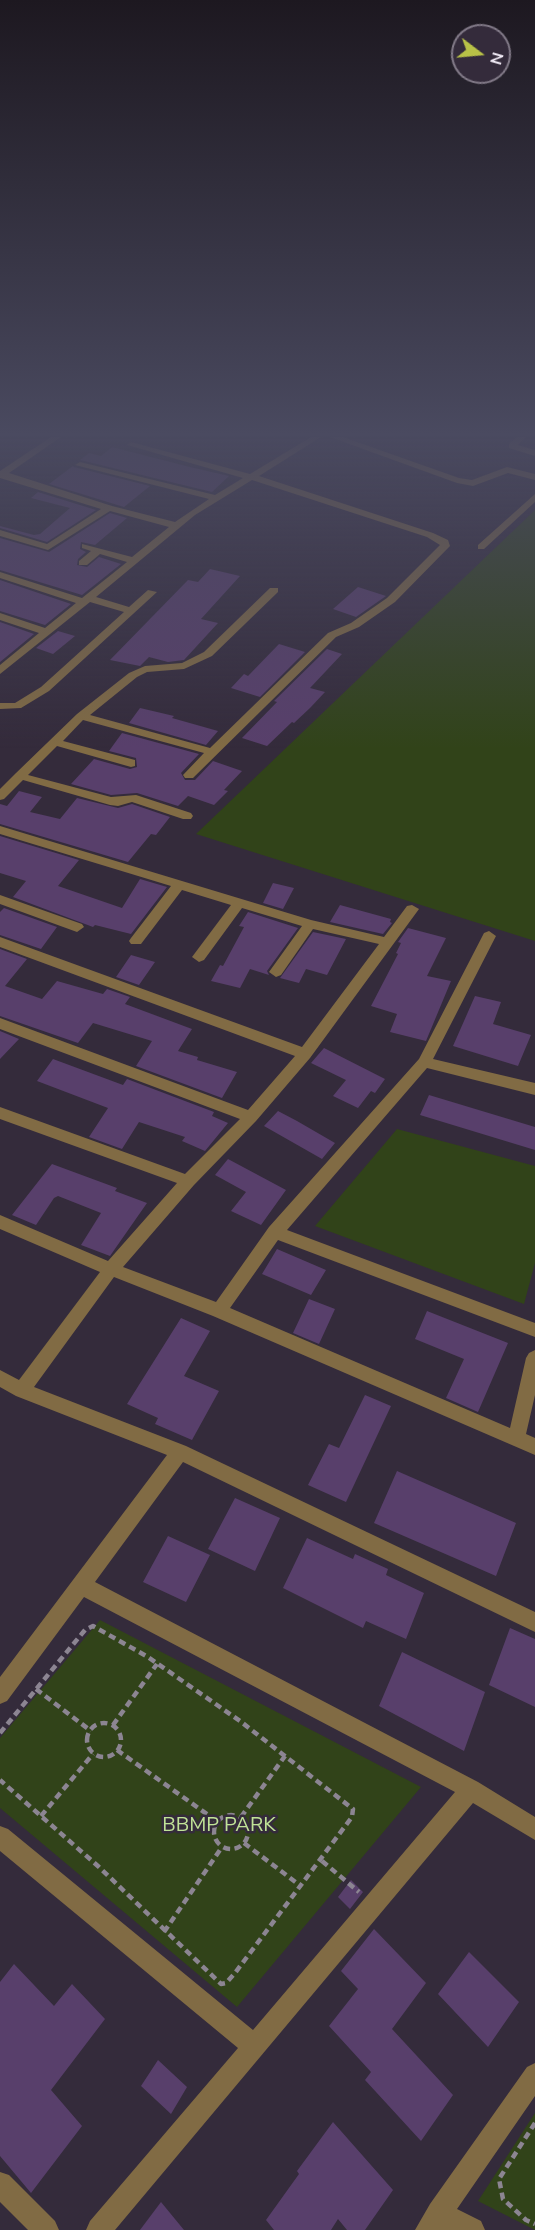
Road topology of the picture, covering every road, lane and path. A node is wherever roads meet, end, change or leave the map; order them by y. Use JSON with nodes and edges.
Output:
{"nodes":[{"id":1,"x":26,"y":541,"type":"edge"},
{"id":2,"x":57,"y":541,"type":"edge"},
{"id":3,"x":159,"y":541,"type":"edge"},
{"id":4,"x":442,"y":541,"type":"edge"},
{"id":5,"x":487,"y":541,"type":"edge"},
{"id":6,"x":86,"y":546,"type":"dead end"},
{"id":7,"x":481,"y":547,"type":"dead end"},
{"id":8,"x":98,"y":550,"type":"junction"},
{"id":9,"x":135,"y":561,"type":"junction"},
{"id":10,"x":83,"y":563,"type":"dead end"},
{"id":11,"x":0,"y":575,"type":"edge"},
{"id":12,"x":274,"y":590,"type":"dead end"},
{"id":13,"x":152,"y":592,"type":"dead end"},
{"id":14,"x":86,"y":600,"type":"junction"},
{"id":15,"x":131,"y":611,"type":"junction"},
{"id":16,"x":0,"y":616,"type":"edge"},
{"id":17,"x":46,"y":632,"type":"junction"},
{"id":18,"x":5,"y":660,"type":"edge"},
{"id":19,"x":0,"y":671,"type":"edge"},
{"id":20,"x":0,"y":706,"type":"edge"},
{"id":21,"x":81,"y":716,"type":"junction"},
{"id":22,"x":55,"y":742,"type":"junction"},
{"id":23,"x":212,"y":752,"type":"junction"},
{"id":24,"x":131,"y":763,"type":"dead end"},
{"id":25,"x":189,"y":775,"type":"dead end"},
{"id":26,"x":20,"y":776,"type":"junction"},
{"id":27,"x":0,"y":796,"type":"edge"},
{"id":28,"x":187,"y":816,"type":"dead end"},
{"id":29,"x":0,"y":830,"type":"edge"},
{"id":30,"x":180,"y":884,"type":"junction"},
{"id":31,"x":0,"y":899,"type":"edge"},
{"id":32,"x":240,"y":902,"type":"junction"},
{"id":33,"x":412,"y":909,"type":"dead end"},
{"id":34,"x":310,"y":924,"type":"junction"},
{"id":35,"x":77,"y":927,"type":"dead end"},
{"id":36,"x":489,"y":936,"type":"dead end"},
{"id":37,"x":136,"y":941,"type":"dead end"},
{"id":38,"x":0,"y":942,"type":"edge"},
{"id":39,"x":388,"y":942,"type":"junction"},
{"id":40,"x":199,"y":957,"type":"dead end"},
{"id":41,"x":276,"y":972,"type":"dead end"},
{"id":42,"x":0,"y":1023,"type":"edge"},
{"id":43,"x":305,"y":1054,"type":"junction"},
{"id":44,"x":424,"y":1062,"type":"junction"},
{"id":45,"x":535,"y":1089,"type":"edge"},
{"id":46,"x":0,"y":1113,"type":"edge"},
{"id":47,"x":251,"y":1117,"type":"junction"},
{"id":48,"x":189,"y":1180,"type":"junction"},
{"id":49,"x":0,"y":1222,"type":"edge"},
{"id":50,"x":275,"y":1232,"type":"junction"},
{"id":51,"x":111,"y":1269,"type":"junction"},
{"id":52,"x":219,"y":1311,"type":"junction"},
{"id":53,"x":535,"y":1330,"type":"edge"},
{"id":54,"x":535,"y":1358,"type":"edge"},
{"id":55,"x":0,"y":1378,"type":"edge"},
{"id":56,"x":22,"y":1390,"type":"junction"},
{"id":57,"x":516,"y":1438,"type":"junction"},
{"id":58,"x":535,"y":1448,"type":"edge"},
{"id":59,"x":180,"y":1452,"type":"junction"},
{"id":60,"x":81,"y":1585,"type":"junction"},
{"id":61,"x":535,"y":1622,"type":"edge"},
{"id":62,"x":157,"y":1664,"type":"junction"},
{"id":63,"x":36,"y":1689,"type":"junction"},
{"id":64,"x":0,"y":1694,"type":"edge"},
{"id":65,"x":113,"y":1725,"type":"junction"},
{"id":66,"x":91,"y":1731,"type":"junction"},
{"id":67,"x":0,"y":1733,"type":"edge"},
{"id":68,"x":117,"y":1750,"type":"junction"},
{"id":69,"x":93,"y":1754,"type":"junction"},
{"id":70,"x":285,"y":1756,"type":"junction"},
{"id":71,"x":0,"y":1780,"type":"edge"},
{"id":72,"x":471,"y":1789,"type":"junction"},
{"id":73,"x":41,"y":1816,"type":"junction"},
{"id":74,"x":241,"y":1818,"type":"junction"},
{"id":75,"x":218,"y":1822,"type":"junction"},
{"id":76,"x":535,"y":1828,"type":"edge"},
{"id":77,"x":0,"y":1837,"type":"edge"},
{"id":78,"x":244,"y":1843,"type":"junction"},
{"id":79,"x":222,"y":1847,"type":"junction"},
{"id":80,"x":321,"y":1861,"type":"junction"},
{"id":81,"x":302,"y":1887,"type":"junction"},
{"id":82,"x":374,"y":1904,"type":"junction"},
{"id":83,"x":164,"y":1932,"type":"junction"},
{"id":84,"x":254,"y":2046,"type":"junction"},
{"id":85,"x":535,"y":2075,"type":"edge"},
{"id":86,"x":535,"y":2123,"type":"edge"},
{"id":87,"x":0,"y":2184,"type":"edge"},
{"id":88,"x":433,"y":2222,"type":"edge"},
{"id":89,"x":535,"y":2224,"type":"edge"},
{"id":90,"x":45,"y":2230,"type":"edge"},
{"id":91,"x":99,"y":2230,"type":"edge"},
{"id":92,"x":472,"y":2230,"type":"edge"}],
"edges":[{"from":1,"to":2,"type":"street"},
{"from":3,"to":9,"type":"street"},
{"from":4,"to":23,"type":"street"},
{"from":5,"to":7,"type":"street"},
{"from":6,"to":8,"type":"street"},
{"from":8,"to":9,"type":"street"},
{"from":8,"to":10,"type":"street"},
{"from":9,"to":14,"type":"street"},
{"from":11,"to":14,"type":"street"},
{"from":12,"to":21,"type":"street"},
{"from":13,"to":15,"type":"street"},
{"from":14,"to":15,"type":"street"},
{"from":14,"to":17,"type":"street"},
{"from":15,"to":20,"type":"street"},
{"from":16,"to":17,"type":"street"},
{"from":17,"to":18,"type":"street"},
{"from":18,"to":19,"type":"street"},
{"from":21,"to":22,"type":"street"},
{"from":21,"to":23,"type":"street"},
{"from":22,"to":24,"type":"street"},
{"from":22,"to":26,"type":"street"},
{"from":23,"to":25,"type":"street"},
{"from":26,"to":27,"type":"street"},
{"from":26,"to":28,"type":"street"},
{"from":29,"to":30,"type":"street"},
{"from":30,"to":32,"type":"street"},
{"from":30,"to":37,"type":"street"},
{"from":31,"to":35,"type":"street"},
{"from":32,"to":34,"type":"street"},
{"from":32,"to":40,"type":"street"},
{"from":33,"to":39,"type":"street"},
{"from":34,"to":39,"type":"street"},
{"from":34,"to":41,"type":"street"},
{"from":36,"to":44,"type":"street"},
{"from":38,"to":43,"type":"street"},
{"from":39,"to":43,"type":"street"},
{"from":42,"to":47,"type":"street"},
{"from":43,"to":47,"type":"street"},
{"from":44,"to":45,"type":"street"},
{"from":44,"to":50,"type":"street"},
{"from":46,"to":48,"type":"street"},
{"from":47,"to":48,"type":"street"},
{"from":48,"to":51,"type":"street"},
{"from":49,"to":51,"type":"street"},
{"from":50,"to":52,"type":"street"},
{"from":50,"to":53,"type":"street"},
{"from":51,"to":52,"type":"street"},
{"from":51,"to":56,"type":"street"},
{"from":52,"to":57,"type":"street"},
{"from":54,"to":57,"type":"street"},
{"from":55,"to":56,"type":"street"},
{"from":56,"to":59,"type":"street"},
{"from":57,"to":58,"type":"street"},
{"from":59,"to":60,"type":"street"},
{"from":59,"to":61,"type":"street"},
{"from":60,"to":64,"type":"street"},
{"from":60,"to":72,"type":"street"},
{"from":62,"to":63,"type":"path"},
{"from":62,"to":65,"type":"path"},
{"from":62,"to":70,"type":"path"},
{"from":63,"to":66,"type":"path"},
{"from":63,"to":67,"type":"path"},
{"from":65,"to":66,"type":"path"},
{"from":65,"to":68,"type":"path"},
{"from":66,"to":69,"type":"path"},
{"from":68,"to":69,"type":"path"},
{"from":68,"to":75,"type":"path"},
{"from":69,"to":73,"type":"path"},
{"from":70,"to":74,"type":"path"},
{"from":70,"to":80,"type":"path"},
{"from":71,"to":73,"type":"path"},
{"from":72,"to":76,"type":"street"},
{"from":72,"to":82,"type":"street"},
{"from":73,"to":83,"type":"path"},
{"from":74,"to":75,"type":"path"},
{"from":74,"to":78,"type":"path"},
{"from":75,"to":79,"type":"path"},
{"from":77,"to":84,"type":"street"},
{"from":78,"to":79,"type":"path"},
{"from":78,"to":81,"type":"path"},
{"from":79,"to":83,"type":"path"},
{"from":80,"to":81,"type":"path"},
{"from":80,"to":82,"type":"path"},
{"from":81,"to":83,"type":"path"},
{"from":82,"to":84,"type":"street"},
{"from":84,"to":91,"type":"street"},
{"from":85,"to":88,"type":"street"},
{"from":86,"to":89,"type":"path"},
{"from":87,"to":90,"type":"street"},
{"from":88,"to":92,"type":"street"}]}
